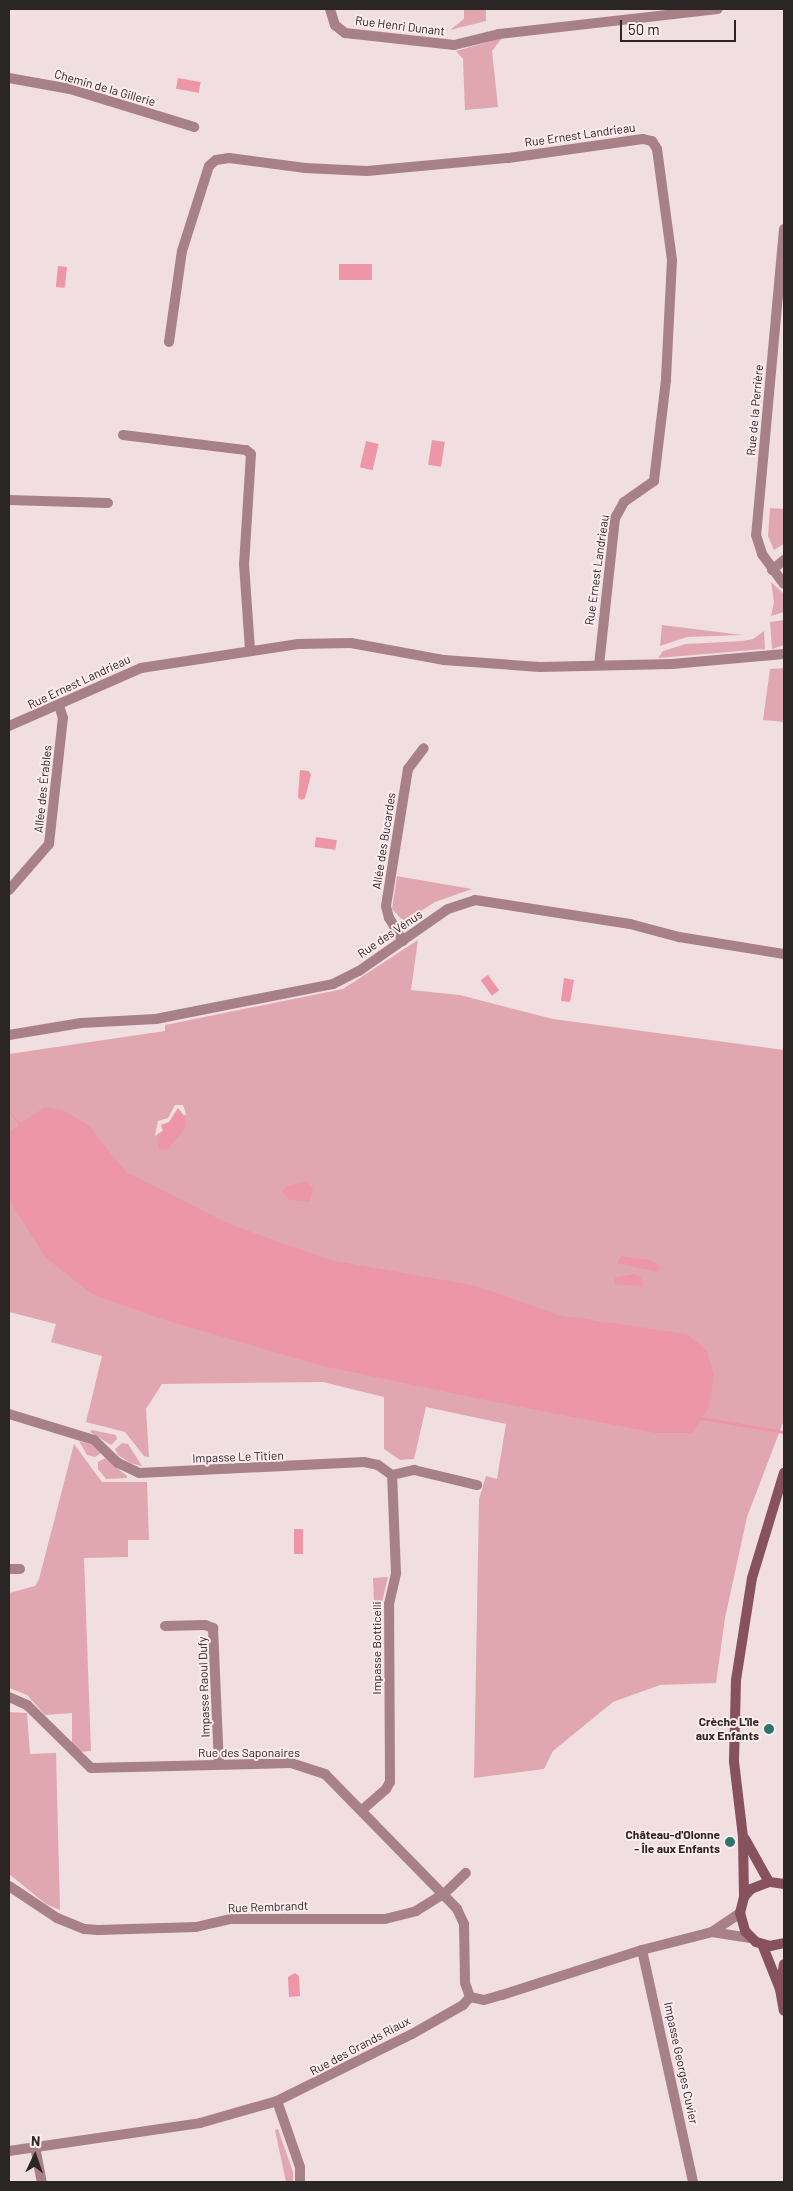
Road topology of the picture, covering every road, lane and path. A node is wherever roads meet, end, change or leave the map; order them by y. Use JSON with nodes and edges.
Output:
{"nodes":[{"id":1,"x":330,"y":9,"type":"edge"},
{"id":2,"x":718,"y":9,"type":"edge"},
{"id":3,"x":9,"y":78,"type":"edge"},
{"id":4,"x":194,"y":127,"type":"dead end"},
{"id":5,"x":784,"y":229,"type":"edge"},
{"id":6,"x":782,"y":286,"type":"edge"},
{"id":7,"x":168,"y":342,"type":"dead end"},
{"id":8,"x":123,"y":435,"type":"dead end"},
{"id":9,"x":9,"y":500,"type":"edge"},
{"id":10,"x":108,"y":503,"type":"dead end"},
{"id":11,"x":784,"y":560,"type":"edge"},
{"id":12,"x":772,"y":570,"type":"junction"},
{"id":13,"x":784,"y":584,"type":"edge"},
{"id":14,"x":250,"y":650,"type":"junction"},
{"id":15,"x":784,"y":654,"type":"edge"},
{"id":16,"x":598,"y":665,"type":"junction"},
{"id":17,"x":59,"y":706,"type":"junction"},
{"id":18,"x":9,"y":726,"type":"edge"},
{"id":19,"x":424,"y":748,"type":"dead end"},
{"id":20,"x":9,"y":890,"type":"edge"},
{"id":21,"x":402,"y":941,"type":"junction"},
{"id":22,"x":784,"y":954,"type":"edge"},
{"id":23,"x":9,"y":1035,"type":"edge"},
{"id":24,"x":9,"y":1414,"type":"edge"},
{"id":25,"x":784,"y":1473,"type":"edge"},
{"id":26,"x":392,"y":1475,"type":"junction"},
{"id":27,"x":477,"y":1485,"type":"dead end"},
{"id":28,"x":9,"y":1569,"type":"edge"},
{"id":29,"x":20,"y":1569,"type":"dead end"},
{"id":30,"x":165,"y":1626,"type":"dead end"},
{"id":31,"x":9,"y":1697,"type":"edge"},
{"id":32,"x":219,"y":1764,"type":"junction"},
{"id":33,"x":362,"y":1810,"type":"junction"},
{"id":34,"x":744,"y":1837,"type":"junction"},
{"id":35,"x":466,"y":1873,"type":"dead end"},
{"id":36,"x":769,"y":1882,"type":"junction"},
{"id":37,"x":784,"y":1884,"type":"edge"},
{"id":38,"x":9,"y":1886,"type":"edge"},
{"id":39,"x":444,"y":1893,"type":"junction"},
{"id":40,"x":744,"y":1897,"type":"junction"},
{"id":41,"x":740,"y":1913,"type":"junction"},
{"id":42,"x":712,"y":1932,"type":"junction"},
{"id":43,"x":751,"y":1938,"type":"junction"},
{"id":44,"x":784,"y":1943,"type":"edge"},
{"id":45,"x":762,"y":1944,"type":"junction"},
{"id":46,"x":642,"y":1950,"type":"junction"},
{"id":47,"x":784,"y":1964,"type":"edge"},
{"id":48,"x":780,"y":1989,"type":"junction"},
{"id":49,"x":470,"y":1997,"type":"junction"},
{"id":50,"x":784,"y":2011,"type":"edge"},
{"id":51,"x":277,"y":2101,"type":"junction"},
{"id":52,"x":35,"y":2147,"type":"junction"},
{"id":53,"x":9,"y":2151,"type":"edge"},
{"id":54,"x":42,"y":2182,"type":"edge"},
{"id":55,"x":300,"y":2182,"type":"edge"},
{"id":56,"x":693,"y":2182,"type":"edge"}],
"edges":[{"from":1,"to":2,"type":"street","name":"Rue Henri Dunant"},
{"from":3,"to":4,"type":"street","name":"Chemin de la Gillerie"},
{"from":5,"to":6,"type":"street","name":"Rue de la Perrière"},
{"from":6,"to":12,"type":"street","name":"Rue de la Perrière"},
{"from":7,"to":16,"type":"street","name":"Rue Ernest Landrieau"},
{"from":8,"to":14,"type":"street"},
{"from":9,"to":10,"type":"street"},
{"from":11,"to":12,"type":"street"},
{"from":12,"to":13,"type":"street","name":"Rue de la Perrière"},
{"from":14,"to":16,"type":"street","name":"Rue Ernest Landrieau"},
{"from":14,"to":17,"type":"street","name":"Rue Ernest Landrieau"},
{"from":15,"to":16,"type":"street","name":"Rue Ernest Landrieau"},
{"from":17,"to":18,"type":"street","name":"Rue Ernest Landrieau"},
{"from":17,"to":20,"type":"street","name":"Allée des Érables"},
{"from":19,"to":21,"type":"street","name":"Allée des Bucardes"},
{"from":21,"to":22,"type":"street","name":"Rue des Vénus"},
{"from":21,"to":23,"type":"street","name":"Rue des Vénus"},
{"from":24,"to":26,"type":"street","name":"Impasse Le Titien"},
{"from":25,"to":34,"type":"main road"},
{"from":26,"to":27,"type":"street"},
{"from":26,"to":33,"type":"street","name":"Impasse Botticelli"},
{"from":28,"to":29,"type":"street"},
{"from":30,"to":32,"type":"street","name":"Impasse Raoul Dufy"},
{"from":31,"to":32,"type":"street","name":"Rue des Saponaires"},
{"from":32,"to":33,"type":"street","name":"Rue des Saponaires"},
{"from":33,"to":39,"type":"street","name":"Rue des Saponaires"},
{"from":34,"to":36,"type":"main road"},
{"from":34,"to":40,"type":"main road"},
{"from":35,"to":39,"type":"street","name":"Rue Rembrandt"},
{"from":36,"to":37,"type":"main road"},
{"from":36,"to":40,"type":"main road"},
{"from":38,"to":39,"type":"street","name":"Rue Rembrandt"},
{"from":39,"to":49,"type":"street","name":"Rue des Saponaires"},
{"from":40,"to":41,"type":"main road"},
{"from":41,"to":42,"type":"street"},
{"from":41,"to":43,"type":"main road"},
{"from":42,"to":43,"type":"street"},
{"from":42,"to":46,"type":"street"},
{"from":43,"to":45,"type":"main road"},
{"from":44,"to":45,"type":"main road"},
{"from":45,"to":48,"type":"main road"},
{"from":46,"to":49,"type":"street"},
{"from":46,"to":56,"type":"street","name":"Impasse Georges Cuvier"},
{"from":47,"to":48,"type":"main road"},
{"from":48,"to":50,"type":"main road"},
{"from":49,"to":51,"type":"street","name":"Rue des Grands Riaux"},
{"from":51,"to":52,"type":"street","name":"Rue des Grands Riaux"},
{"from":51,"to":55,"type":"street"},
{"from":52,"to":53,"type":"street","name":"Rue des Grands Riaux"},
{"from":52,"to":54,"type":"street"}]}
